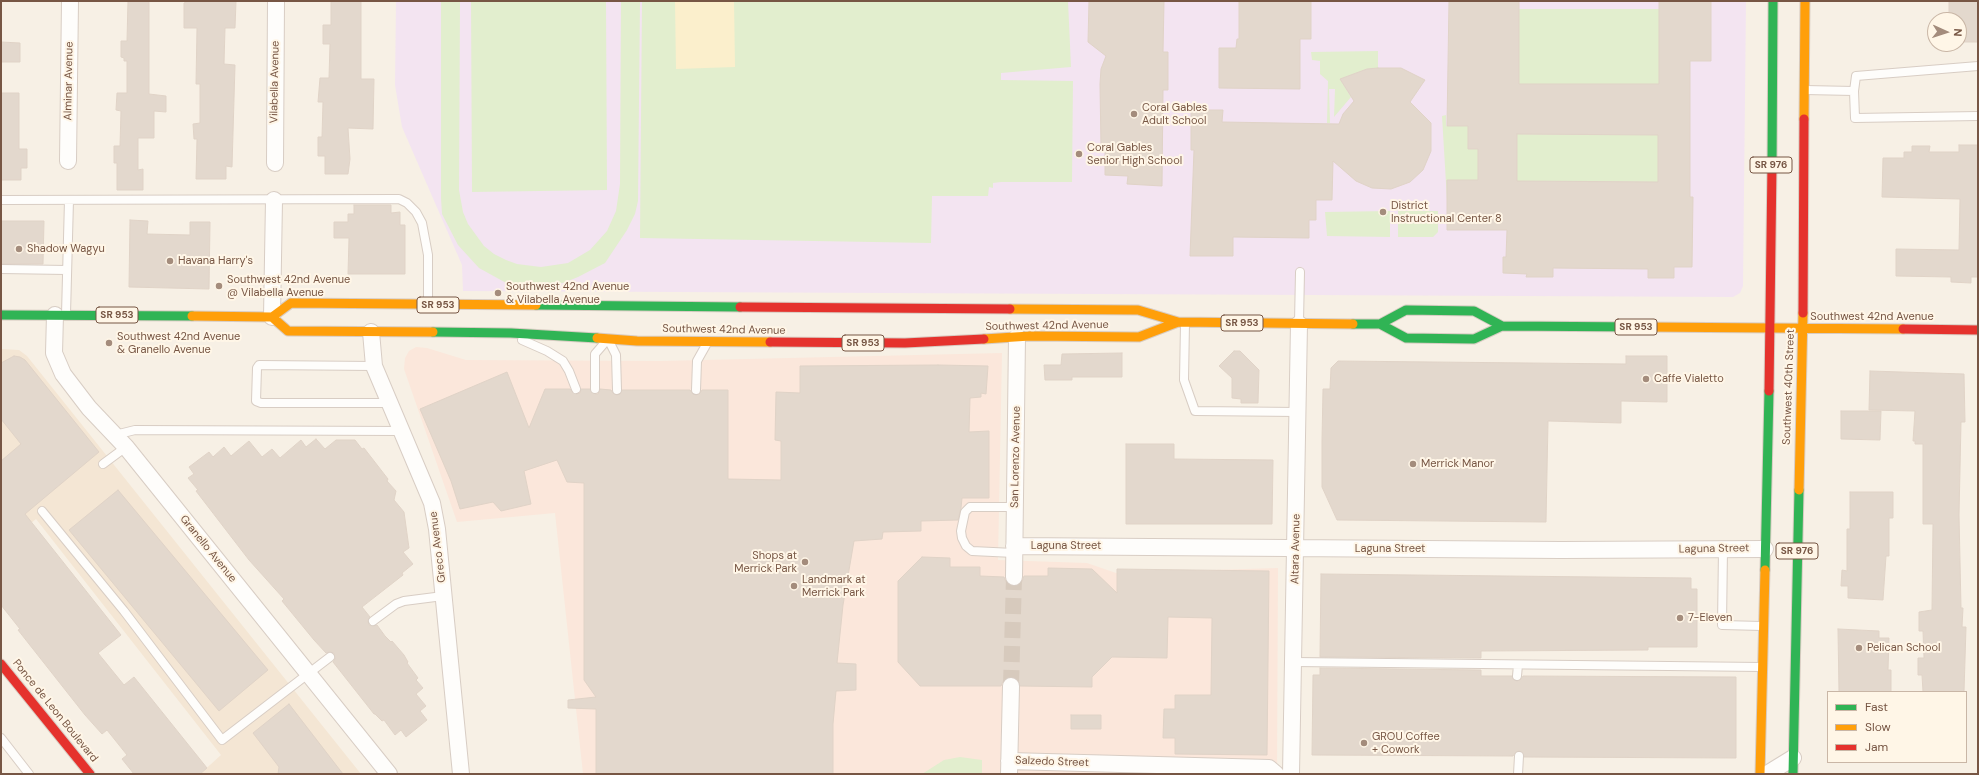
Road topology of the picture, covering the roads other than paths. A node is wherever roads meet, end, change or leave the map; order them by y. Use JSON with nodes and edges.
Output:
{"nodes":[{"id":1,"x":70,"y":1,"type":"edge"},
{"id":2,"x":276,"y":1,"type":"edge"},
{"id":3,"x":1773,"y":1,"type":"edge"},
{"id":4,"x":1805,"y":1,"type":"edge"},
{"id":5,"x":1978,"y":66,"type":"edge"},
{"id":6,"x":1804,"y":90,"type":"junction"},
{"id":7,"x":1854,"y":92,"type":"junction"},
{"id":8,"x":1978,"y":116,"type":"edge"},
{"id":9,"x":68,"y":161,"type":"dead end"},
{"id":10,"x":274,"y":163,"type":"dead end"},
{"id":11,"x":1,"y":200,"type":"edge"},
{"id":12,"x":69,"y":200,"type":"junction"},
{"id":13,"x":274,"y":200,"type":"junction"},
{"id":14,"x":1,"y":269,"type":"edge"},
{"id":15,"x":67,"y":270,"type":"junction"},
{"id":16,"x":1300,"y":272,"type":"dead end"},
{"id":17,"x":428,"y":305,"type":"junction"},
{"id":18,"x":1,"y":315,"type":"edge"},
{"id":19,"x":60,"y":315,"type":"junction"},
{"id":20,"x":272,"y":317,"type":"junction"},
{"id":21,"x":1182,"y":322,"type":"junction"},
{"id":22,"x":1299,"y":324,"type":"junction"},
{"id":23,"x":1380,"y":324,"type":"junction"},
{"id":24,"x":1502,"y":326,"type":"junction"},
{"id":25,"x":1770,"y":329,"type":"junction"},
{"id":26,"x":1803,"y":329,"type":"junction"},
{"id":27,"x":1978,"y":330,"type":"edge"},
{"id":28,"x":371,"y":332,"type":"junction"},
{"id":29,"x":511,"y":333,"type":"junction"},
{"id":30,"x":608,"y":336,"type":"junction"},
{"id":31,"x":1017,"y":337,"type":"junction"},
{"id":32,"x":708,"y":342,"type":"junction"},
{"id":33,"x":374,"y":366,"type":"junction"},
{"id":34,"x":576,"y":390,"type":"dead end"},
{"id":35,"x":595,"y":390,"type":"dead end"},
{"id":36,"x":617,"y":390,"type":"dead end"},
{"id":37,"x":696,"y":390,"type":"dead end"},
{"id":38,"x":390,"y":404,"type":"junction"},
{"id":39,"x":1298,"y":412,"type":"junction"},
{"id":40,"x":402,"y":431,"type":"junction"},
{"id":41,"x":120,"y":441,"type":"junction"},
{"id":42,"x":103,"y":464,"type":"dead end"},
{"id":43,"x":1015,"y":507,"type":"junction"},
{"id":44,"x":42,"y":511,"type":"dead end"},
{"id":45,"x":1296,"y":548,"type":"junction"},
{"id":46,"x":1014,"y":549,"type":"junction"},
{"id":47,"x":1723,"y":549,"type":"junction"},
{"id":48,"x":1765,"y":549,"type":"junction"},
{"id":49,"x":1014,"y":577,"type":"tunnel mouth"},
{"id":50,"x":443,"y":596,"type":"junction"},
{"id":51,"x":373,"y":621,"type":"dead end"},
{"id":52,"x":1764,"y":627,"type":"junction"},
{"id":53,"x":330,"y":657,"type":"dead end"},
{"id":54,"x":1294,"y":662,"type":"junction"},
{"id":55,"x":1,"y":664,"type":"edge"},
{"id":56,"x":1518,"y":665,"type":"junction"},
{"id":57,"x":1763,"y":667,"type":"junction"},
{"id":58,"x":309,"y":674,"type":"junction"},
{"id":59,"x":1517,"y":676,"type":"dead end"},
{"id":60,"x":1011,"y":686,"type":"tunnel mouth"},
{"id":61,"x":1,"y":738,"type":"edge"},
{"id":62,"x":1518,"y":756,"type":"dead end"},
{"id":63,"x":1793,"y":758,"type":"junction"},
{"id":64,"x":1009,"y":767,"type":"edge"},
{"id":65,"x":1095,"y":768,"type":"edge"},
{"id":66,"x":29,"y":774,"type":"edge"},
{"id":67,"x":90,"y":774,"type":"edge"},
{"id":68,"x":389,"y":774,"type":"edge"},
{"id":69,"x":461,"y":774,"type":"edge"},
{"id":70,"x":1276,"y":774,"type":"edge"},
{"id":71,"x":1291,"y":774,"type":"edge"},
{"id":72,"x":1518,"y":774,"type":"edge"},
{"id":73,"x":1760,"y":774,"type":"edge"},
{"id":74,"x":1767,"y":774,"type":"edge"},
{"id":75,"x":1793,"y":774,"type":"edge"}],
"edges":[{"from":1,"to":9,"type":"street","name":"Alminar Avenue"},
{"from":2,"to":10,"type":"street","name":"Vilabella Avenue"},
{"from":3,"to":25,"type":"main road","name":"Southwest 40th Street","number":"SR 976"},
{"from":4,"to":6,"type":"main road","name":"Southwest 40th Street","number":"SR 976"},
{"from":5,"to":7,"type":"lane"},
{"from":6,"to":7,"type":"lane"},
{"from":6,"to":26,"type":"main road","name":"Southwest 40th Street","number":"SR 976"},
{"from":7,"to":8,"type":"lane"},
{"from":11,"to":12,"type":"lane"},
{"from":12,"to":13,"type":"lane"},
{"from":12,"to":15,"type":"lane"},
{"from":13,"to":17,"type":"lane"},
{"from":13,"to":20,"type":"street"},
{"from":14,"to":15,"type":"lane"},
{"from":15,"to":19,"type":"lane"},
{"from":16,"to":22,"type":"lane"},
{"from":17,"to":20,"type":"main road","name":"Southwest 42nd Avenue","number":"SR 953"},
{"from":17,"to":21,"type":"main road","name":"Southwest 42nd Avenue","number":"SR 953"},
{"from":18,"to":19,"type":"main road","number":"SR 953"},
{"from":19,"to":20,"type":"main road","number":"SR 953"},
{"from":19,"to":41,"type":"street","name":"Granello Avenue"},
{"from":20,"to":28,"type":"main road","name":"Southwest 42nd Avenue","number":"SR 953"},
{"from":21,"to":22,"type":"main road","name":"Southwest 42nd Avenue","number":"SR 953"},
{"from":21,"to":31,"type":"main road","name":"Southwest 42nd Avenue","number":"SR 953"},
{"from":21,"to":39,"type":"lane"},
{"from":22,"to":23,"type":"main road","name":"Southwest 42nd Avenue","number":"SR 953"},
{"from":22,"to":39,"type":"street","name":"Altara Avenue"},
{"from":23,"to":24,"type":"main road","name":"Southwest 42nd Avenue","number":"SR 953"},
{"from":23,"to":24,"type":"main road","name":"Southwest 42nd Avenue","number":"SR 953"},
{"from":24,"to":25,"type":"main road","name":"Southwest 42nd Avenue","number":"SR 953"},
{"from":25,"to":26,"type":"main road","name":"Southwest 42nd Avenue","number":"SR 953"},
{"from":25,"to":48,"type":"main road","name":"Southwest 40th Street","number":"SR 976"},
{"from":26,"to":27,"type":"main road","name":"Southwest 42nd Avenue","number":"SR 953"},
{"from":26,"to":63,"type":"main road","name":"Southwest 40th Street","number":"SR 976"},
{"from":28,"to":29,"type":"main road","name":"Southwest 42nd Avenue","number":"SR 953"},
{"from":28,"to":33,"type":"street","name":"Greco Avenue"},
{"from":29,"to":30,"type":"main road","name":"Southwest 42nd Avenue","number":"SR 953"},
{"from":29,"to":34,"type":"lane"},
{"from":30,"to":32,"type":"main road","name":"Southwest 42nd Avenue","number":"SR 953"},
{"from":30,"to":35,"type":"lane"},
{"from":30,"to":36,"type":"lane"},
{"from":31,"to":32,"type":"main road","name":"Southwest 42nd Avenue","number":"SR 953"},
{"from":31,"to":43,"type":"street","name":"San Lorenzo Avenue"},
{"from":32,"to":37,"type":"lane"},
{"from":33,"to":38,"type":"street","name":"Greco Avenue"},
{"from":33,"to":38,"type":"lane"},
{"from":38,"to":40,"type":"street","name":"Greco Avenue"},
{"from":39,"to":45,"type":"street","name":"Altara Avenue"},
{"from":40,"to":41,"type":"lane"},
{"from":40,"to":50,"type":"street","name":"Greco Avenue"},
{"from":41,"to":42,"type":"lane"},
{"from":41,"to":58,"type":"street","name":"Granello Avenue"},
{"from":43,"to":46,"type":"street","name":"San Lorenzo Avenue"},
{"from":43,"to":46,"type":"lane"},
{"from":44,"to":58,"type":"lane"},
{"from":45,"to":46,"type":"street","name":"Laguna Street"},
{"from":45,"to":47,"type":"street","name":"Laguna Street"},
{"from":45,"to":54,"type":"street","name":"Altara Avenue"},
{"from":46,"to":49,"type":"street","name":"San Lorenzo Avenue"},
{"from":47,"to":48,"type":"street","name":"Laguna Street"},
{"from":47,"to":52,"type":"lane"},
{"from":48,"to":52,"type":"main road","name":"Southwest 40th Street","number":"SR 976"},
{"from":50,"to":51,"type":"lane"},
{"from":50,"to":69,"type":"street","name":"Greco Avenue"},
{"from":52,"to":57,"type":"main road","name":"Southwest 40th Street","number":"SR 976"},
{"from":53,"to":58,"type":"lane"},
{"from":54,"to":56,"type":"lane"},
{"from":54,"to":71,"type":"street","name":"Altara Avenue"},
{"from":55,"to":67,"type":"main road","name":"Ponce de Leon Boulevard"},
{"from":56,"to":57,"type":"lane"},
{"from":56,"to":59,"type":"lane"},
{"from":57,"to":73,"type":"main road","name":"Southwest 40th Street","number":"SR 976"},
{"from":58,"to":68,"type":"street","name":"Granello Avenue"},
{"from":60,"to":64,"type":"street"},
{"from":61,"to":66,"type":"lane"},
{"from":62,"to":72,"type":"lane"},
{"from":63,"to":74,"type":"street"},
{"from":63,"to":75,"type":"main road","name":"Southwest 40th Street","number":"SR 976"},
{"from":64,"to":65,"type":"street","name":"Salzedo Street"},
{"from":65,"to":70,"type":"street","name":"Salzedo Street"}]}
